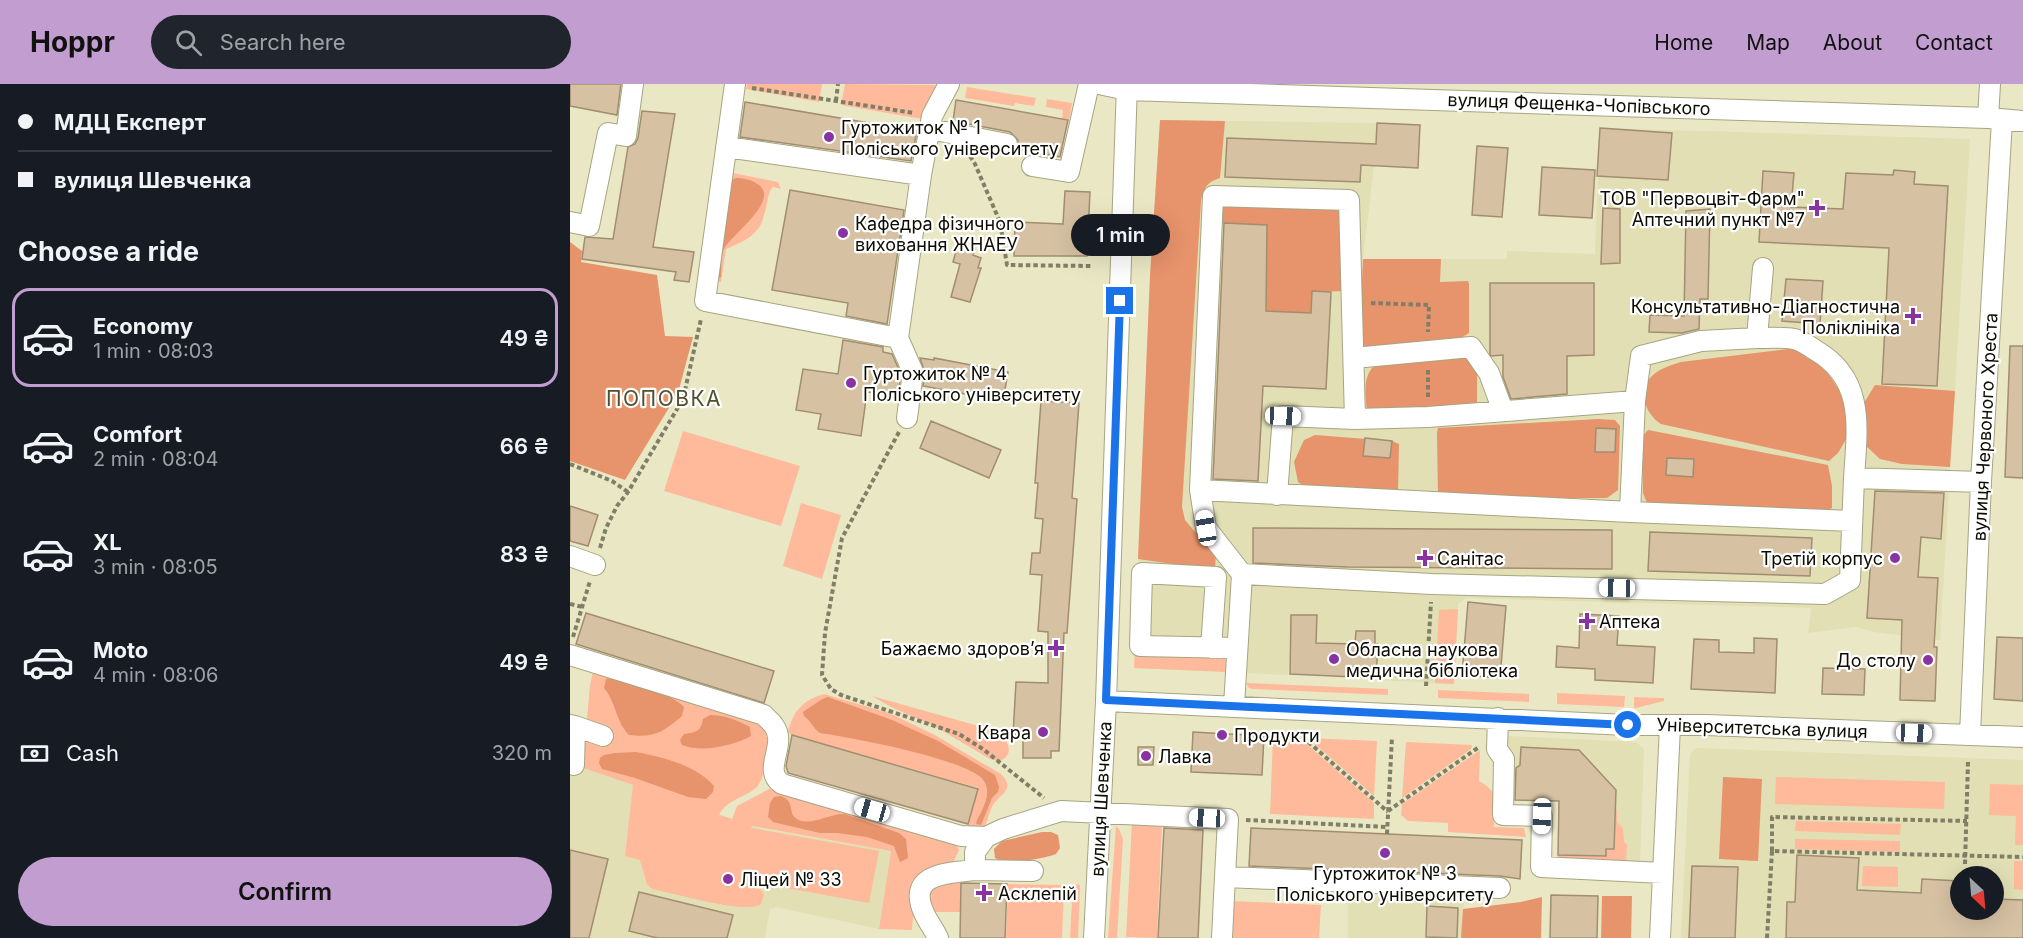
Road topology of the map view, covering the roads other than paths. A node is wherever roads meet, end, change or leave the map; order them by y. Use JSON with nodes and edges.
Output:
{"nodes":[{"id":1,"x":633,"y":84,"type":"edge"},
{"id":2,"x":949,"y":84,"type":"edge"},
{"id":3,"x":1089,"y":84,"type":"edge"},
{"id":4,"x":1099,"y":84,"type":"edge"},
{"id":5,"x":1990,"y":84,"type":"edge"},
{"id":6,"x":735,"y":85,"type":"edge"},
{"id":7,"x":1127,"y":87,"type":"edge"},
{"id":8,"x":1995,"y":119,"type":"junction"},
{"id":9,"x":2023,"y":121,"type":"edge"},
{"id":10,"x":931,"y":123,"type":"junction"},
{"id":11,"x":1007,"y":144,"type":"dead end"},
{"id":12,"x":726,"y":147,"type":"junction"},
{"id":13,"x":1032,"y":165,"type":"dead end"},
{"id":14,"x":921,"y":175,"type":"junction"},
{"id":15,"x":570,"y":222,"type":"edge"},
{"id":16,"x":1763,"y":267,"type":"dead end"},
{"id":17,"x":898,"y":338,"type":"junction"},
{"id":18,"x":1757,"y":338,"type":"junction"},
{"id":19,"x":1354,"y":358,"type":"junction"},
{"id":20,"x":1635,"y":401,"type":"junction"},
{"id":21,"x":1503,"y":411,"type":"junction"},
{"id":22,"x":907,"y":418,"type":"road end"},
{"id":23,"x":1355,"y":419,"type":"junction"},
{"id":24,"x":1854,"y":478,"type":"junction"},
{"id":25,"x":1981,"y":482,"type":"junction"},
{"id":26,"x":1200,"y":490,"type":"junction"},
{"id":27,"x":1277,"y":495,"type":"junction"},
{"id":28,"x":1630,"y":512,"type":"junction"},
{"id":29,"x":1852,"y":521,"type":"junction"},
{"id":30,"x":570,"y":556,"type":"edge"},
{"id":31,"x":595,"y":565,"type":"road end"},
{"id":32,"x":1242,"y":574,"type":"junction"},
{"id":33,"x":1211,"y":648,"type":"junction"},
{"id":34,"x":1237,"y":648,"type":"junction"},
{"id":35,"x":570,"y":655,"type":"edge"},
{"id":36,"x":1106,"y":700,"type":"junction"},
{"id":37,"x":1234,"y":706,"type":"junction"},
{"id":38,"x":1498,"y":718,"type":"junction"},
{"id":39,"x":572,"y":725,"type":"edge"},
{"id":40,"x":1670,"y":726,"type":"junction"},
{"id":41,"x":1970,"y":735,"type":"junction"},
{"id":42,"x":603,"y":736,"type":"dead end"},
{"id":43,"x":2023,"y":737,"type":"edge"},
{"id":44,"x":574,"y":765,"type":"dead end"},
{"id":45,"x":1101,"y":812,"type":"junction"},
{"id":46,"x":986,"y":837,"type":"junction"},
{"id":47,"x":975,"y":870,"type":"junction"},
{"id":48,"x":1033,"y":871,"type":"dead end"},
{"id":49,"x":1663,"y":873,"type":"junction"},
{"id":50,"x":1225,"y":877,"type":"junction"},
{"id":51,"x":1500,"y":888,"type":"dead end"},
{"id":52,"x":938,"y":938,"type":"edge"},
{"id":53,"x":1094,"y":938,"type":"edge"},
{"id":54,"x":1222,"y":938,"type":"edge"},
{"id":55,"x":1660,"y":938,"type":"edge"}],
"edges":[{"from":1,"to":15,"type":"street"},
{"from":2,"to":10,"type":"street"},
{"from":3,"to":13,"type":"street"},
{"from":4,"to":7,"type":"street","name":"вулиця Фещенка-Чопівського"},
{"from":5,"to":8,"type":"street","name":"вулиця Червоного Хреста"},
{"from":6,"to":12,"type":"street"},
{"from":7,"to":8,"type":"street","name":"вулиця Фещенка-Чопівського"},
{"from":7,"to":36,"type":"street","name":"вулиця Шевченка"},
{"from":8,"to":9,"type":"street","name":"вулиця Фещенка-Чопівського"},
{"from":8,"to":25,"type":"street","name":"вулиця Червоного Хреста"},
{"from":10,"to":11,"type":"street"},
{"from":10,"to":14,"type":"street"},
{"from":12,"to":14,"type":"street"},
{"from":12,"to":17,"type":"street"},
{"from":14,"to":17,"type":"street"},
{"from":16,"to":18,"type":"street"},
{"from":17,"to":22,"type":"street"},
{"from":18,"to":20,"type":"street"},
{"from":18,"to":24,"type":"street"},
{"from":19,"to":21,"type":"street"},
{"from":19,"to":23,"type":"street"},
{"from":19,"to":26,"type":"street"},
{"from":20,"to":21,"type":"street"},
{"from":20,"to":28,"type":"street"},
{"from":21,"to":23,"type":"street"},
{"from":23,"to":27,"type":"street"},
{"from":24,"to":25,"type":"street"},
{"from":24,"to":29,"type":"street"},
{"from":25,"to":41,"type":"street","name":"вулиця Червоного Хреста"},
{"from":26,"to":27,"type":"street"},
{"from":26,"to":32,"type":"street"},
{"from":27,"to":28,"type":"street"},
{"from":28,"to":29,"type":"street"},
{"from":29,"to":32,"type":"street"},
{"from":30,"to":31,"type":"street"},
{"from":32,"to":34,"type":"street"},
{"from":33,"to":33,"type":"street"},
{"from":33,"to":34,"type":"street"},
{"from":34,"to":37,"type":"street"},
{"from":35,"to":46,"type":"street"},
{"from":36,"to":37,"type":"street","name":"Університетська вулиця"},
{"from":36,"to":45,"type":"street","name":"вулиця Шевченка"},
{"from":37,"to":38,"type":"street","name":"Університетська вулиця"},
{"from":38,"to":40,"type":"street","name":"Університетська вулиця"},
{"from":38,"to":49,"type":"street"},
{"from":39,"to":42,"type":"street"},
{"from":39,"to":44,"type":"street"},
{"from":40,"to":41,"type":"street","name":"Університетська вулиця"},
{"from":40,"to":49,"type":"street"},
{"from":41,"to":43,"type":"street","name":"Університетська вулиця"},
{"from":45,"to":46,"type":"street"},
{"from":45,"to":50,"type":"street"},
{"from":45,"to":53,"type":"street","name":"вулиця Шевченка"},
{"from":46,"to":47,"type":"street"},
{"from":47,"to":48,"type":"street"},
{"from":47,"to":52,"type":"street"},
{"from":49,"to":55,"type":"street"},
{"from":50,"to":51,"type":"street"},
{"from":50,"to":54,"type":"street"}]}
